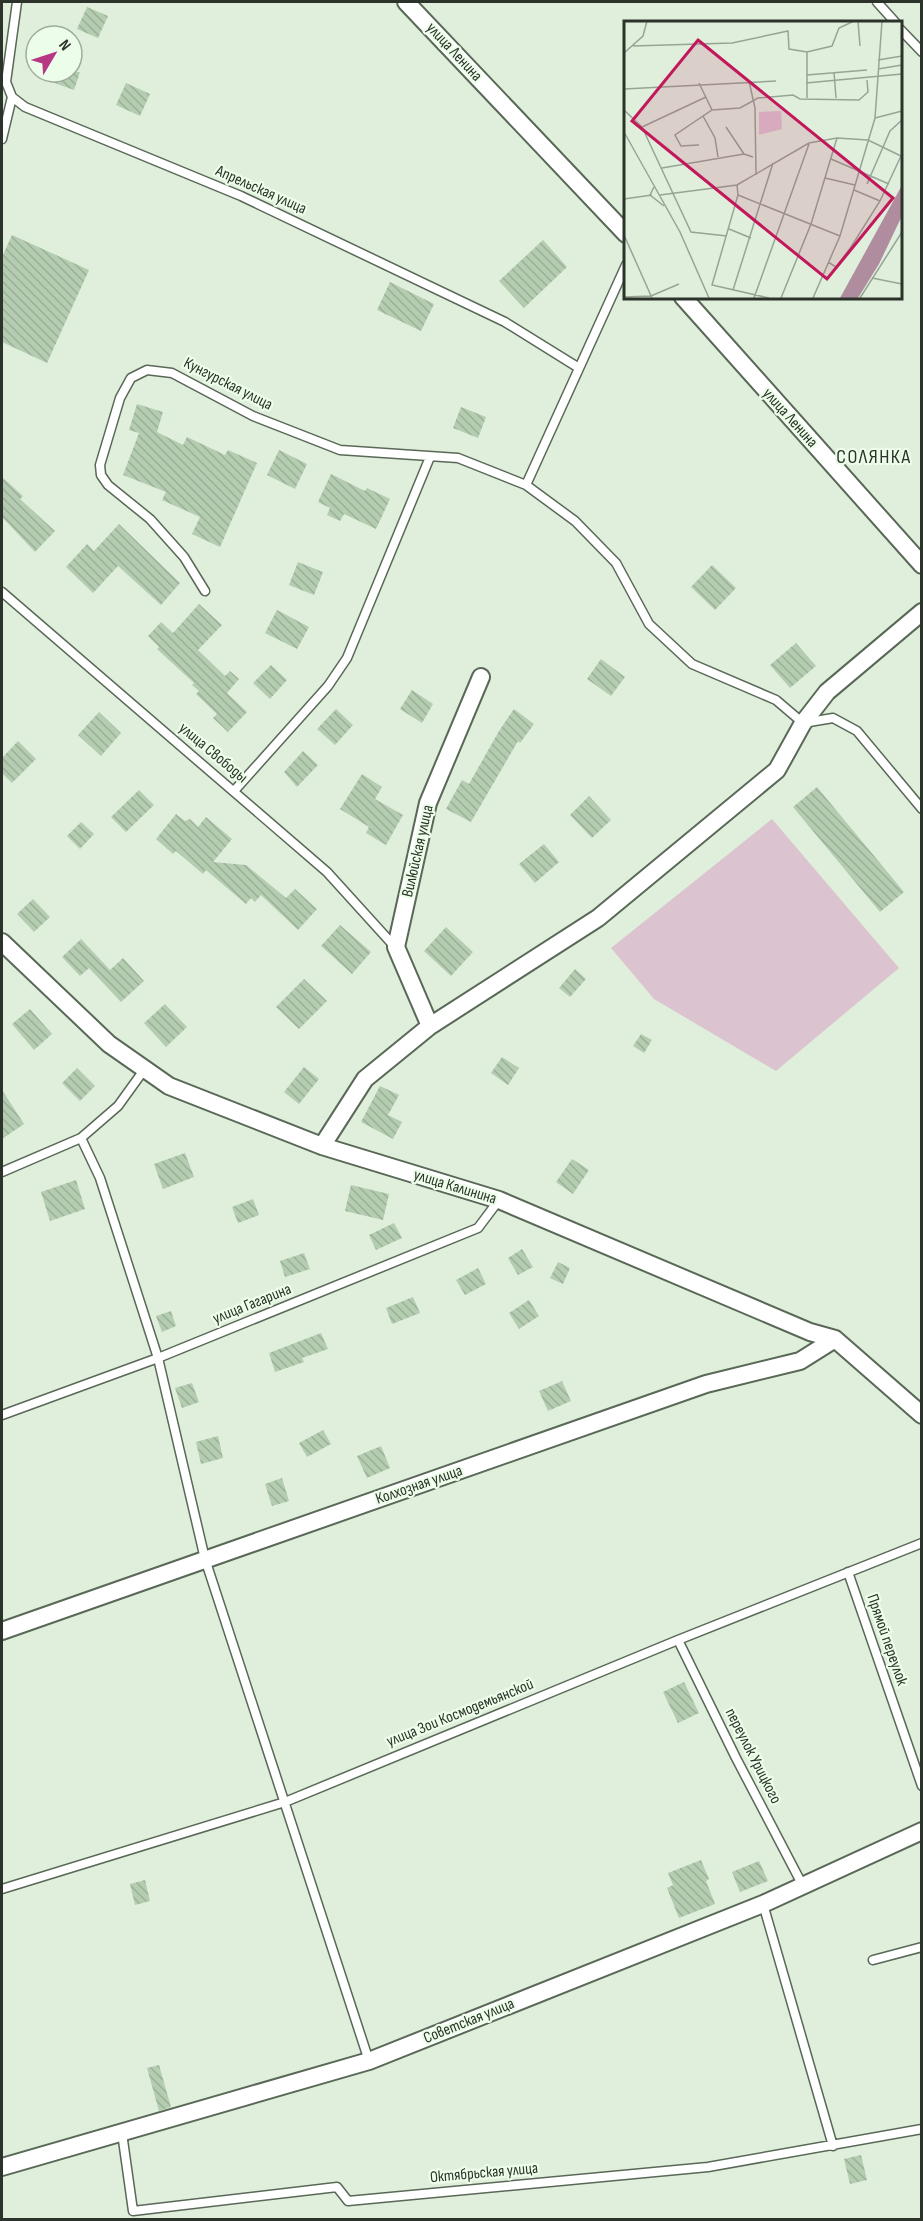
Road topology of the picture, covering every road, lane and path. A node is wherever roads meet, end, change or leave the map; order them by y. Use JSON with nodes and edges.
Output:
{"nodes":[{"id":1,"x":17,"y":2,"type":"edge"},
{"id":2,"x":406,"y":2,"type":"edge"},
{"id":3,"x":877,"y":2,"type":"edge"},
{"id":4,"x":894,"y":21,"type":"edge"},
{"id":5,"x":902,"y":30,"type":"edge"},
{"id":6,"x":921,"y":52,"type":"edge"},
{"id":7,"x":12,"y":97,"type":"junction"},
{"id":8,"x":2,"y":139,"type":"edge"},
{"id":9,"x":624,"y":232,"type":"edge"},
{"id":10,"x":624,"y":269,"type":"edge"},
{"id":11,"x":684,"y":298,"type":"edge"},
{"id":12,"x":579,"y":368,"type":"junction"},
{"id":13,"x":430,"y":457,"type":"junction"},
{"id":14,"x":526,"y":485,"type":"junction"},
{"id":15,"x":921,"y":566,"type":"edge"},
{"id":16,"x":205,"y":591,"type":"dead end"},
{"id":17,"x":2,"y":592,"type":"edge"},
{"id":18,"x":921,"y":612,"type":"edge"},
{"id":19,"x":481,"y":677,"type":"dead end"},
{"id":20,"x":803,"y":723,"type":"junction"},
{"id":21,"x":234,"y":791,"type":"junction"},
{"id":22,"x":921,"y":809,"type":"edge"},
{"id":23,"x":2,"y":942,"type":"edge"},
{"id":24,"x":396,"y":947,"type":"junction"},
{"id":25,"x":430,"y":1026,"type":"junction"},
{"id":26,"x":144,"y":1070,"type":"junction"},
{"id":27,"x":81,"y":1138,"type":"junction"},
{"id":28,"x":322,"y":1146,"type":"junction"},
{"id":29,"x":2,"y":1172,"type":"edge"},
{"id":30,"x":499,"y":1200,"type":"junction"},
{"id":31,"x":835,"y":1339,"type":"junction"},
{"id":32,"x":158,"y":1358,"type":"junction"},
{"id":33,"x":2,"y":1415,"type":"edge"},
{"id":34,"x":921,"y":1415,"type":"edge"},
{"id":35,"x":921,"y":1543,"type":"edge"},
{"id":36,"x":205,"y":1559,"type":"junction"},
{"id":37,"x":848,"y":1572,"type":"junction"},
{"id":38,"x":2,"y":1631,"type":"edge"},
{"id":39,"x":678,"y":1640,"type":"junction"},
{"id":40,"x":921,"y":1785,"type":"edge"},
{"id":41,"x":285,"y":1802,"type":"junction"},
{"id":42,"x":921,"y":1831,"type":"edge"},
{"id":43,"x":803,"y":1886,"type":"junction"},
{"id":44,"x":2,"y":1889,"type":"edge"},
{"id":45,"x":763,"y":1904,"type":"junction"},
{"id":46,"x":921,"y":1947,"type":"edge"},
{"id":47,"x":873,"y":1960,"type":"dead end"},
{"id":48,"x":369,"y":2061,"type":"junction"},
{"id":49,"x":921,"y":2129,"type":"edge"},
{"id":50,"x":122,"y":2133,"type":"junction"},
{"id":51,"x":833,"y":2146,"type":"junction"},
{"id":52,"x":2,"y":2167,"type":"edge"}],
"edges":[{"from":1,"to":7,"type":"lane"},
{"from":2,"to":9,"type":"street","name":"улица Ленина"},
{"from":3,"to":4,"type":"lane"},
{"from":5,"to":6,"type":"lane"},
{"from":7,"to":8,"type":"lane"},
{"from":7,"to":12,"type":"lane","name":"Апрельская улица"},
{"from":10,"to":12,"type":"lane"},
{"from":11,"to":15,"type":"street","name":"улица Ленина"},
{"from":12,"to":14,"type":"lane"},
{"from":13,"to":14,"type":"lane","name":"Кунгурская улица"},
{"from":13,"to":16,"type":"lane","name":"Кунгурская улица"},
{"from":13,"to":21,"type":"lane"},
{"from":14,"to":20,"type":"lane"},
{"from":17,"to":21,"type":"lane","name":"улица Свободы"},
{"from":18,"to":20,"type":"street"},
{"from":19,"to":24,"type":"street","name":"Вилюйская улица"},
{"from":20,"to":22,"type":"lane"},
{"from":20,"to":25,"type":"street"},
{"from":21,"to":24,"type":"lane","name":"улица Свободы"},
{"from":23,"to":26,"type":"street","name":"улица Калинина"},
{"from":24,"to":25,"type":"street"},
{"from":25,"to":28,"type":"street"},
{"from":26,"to":27,"type":"lane"},
{"from":26,"to":28,"type":"street","name":"улица Калинина"},
{"from":27,"to":29,"type":"lane"},
{"from":27,"to":32,"type":"lane"},
{"from":28,"to":30,"type":"street","name":"улица Калинина"},
{"from":30,"to":31,"type":"street","name":"улица Калинина"},
{"from":30,"to":32,"type":"lane","name":"улица Гагарина"},
{"from":31,"to":34,"type":"street","name":"улица Калинина"},
{"from":31,"to":36,"type":"street","name":"Колхозная улица"},
{"from":32,"to":33,"type":"lane","name":"улица Гагарина"},
{"from":32,"to":36,"type":"lane"},
{"from":35,"to":37,"type":"lane","name":"улица Зои Космодемьянской"},
{"from":36,"to":38,"type":"street","name":"Колхозная улица"},
{"from":36,"to":41,"type":"lane"},
{"from":37,"to":39,"type":"lane","name":"улица Зои Космодемьянской"},
{"from":37,"to":40,"type":"lane","name":"Прямой переулок"},
{"from":39,"to":41,"type":"lane","name":"улица Зои Космодемьянской"},
{"from":39,"to":43,"type":"lane","name":"переулок Урицкого"},
{"from":41,"to":44,"type":"lane","name":"улица Зои Космодемьянской"},
{"from":41,"to":48,"type":"lane"},
{"from":42,"to":43,"type":"street","name":"Советская улица"},
{"from":43,"to":45,"type":"street","name":"Советская улица"},
{"from":45,"to":48,"type":"street","name":"Советская улица"},
{"from":45,"to":51,"type":"lane"},
{"from":46,"to":47,"type":"lane"},
{"from":48,"to":50,"type":"street","name":"Советская улица"},
{"from":49,"to":51,"type":"lane","name":"Октябрьская улица"},
{"from":50,"to":51,"type":"lane","name":"Октябрьская улица"},
{"from":50,"to":52,"type":"street","name":"Советская улица"}]}
